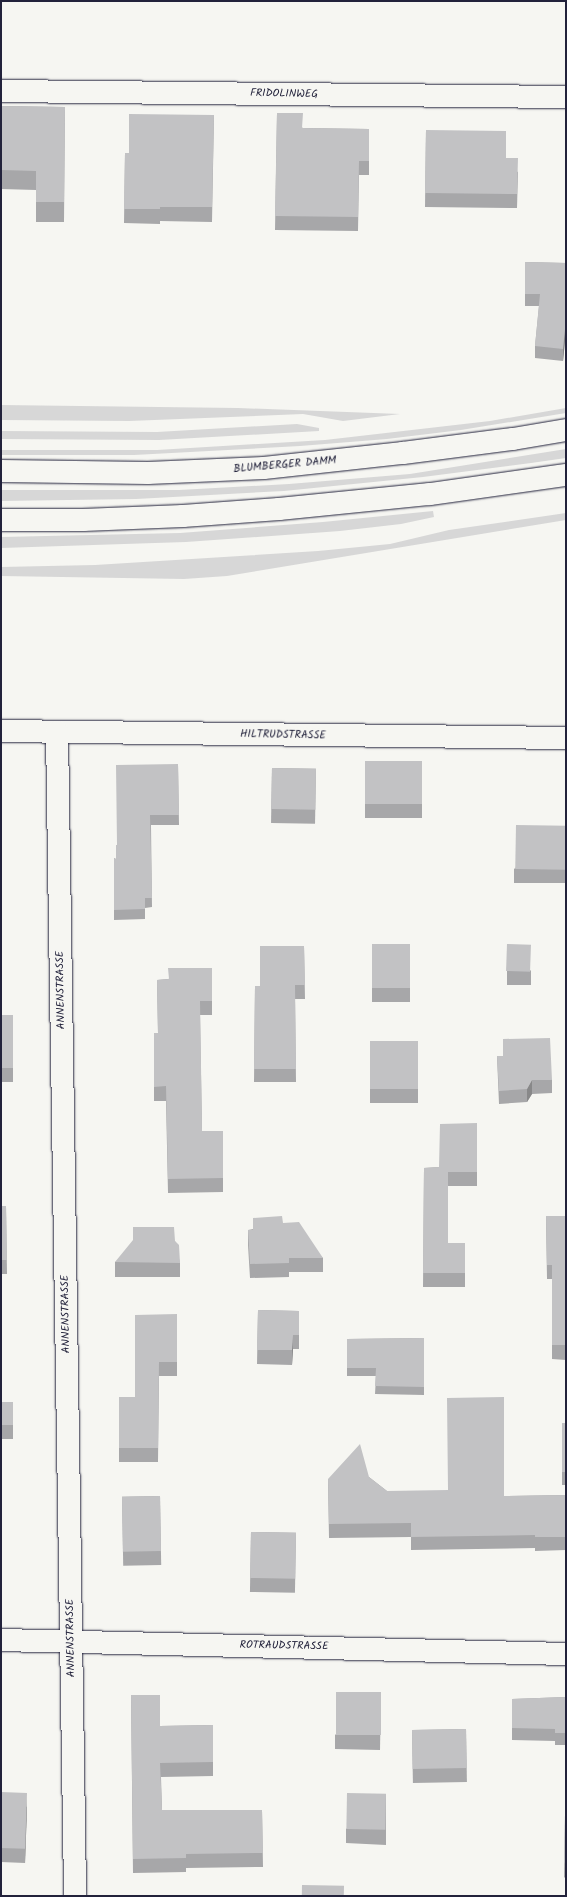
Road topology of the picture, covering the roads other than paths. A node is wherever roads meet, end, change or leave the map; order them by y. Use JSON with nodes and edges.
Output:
{"nodes":[{"id":1,"x":1,"y":91,"type":"edge"},
{"id":2,"x":566,"y":97,"type":"edge"},
{"id":3,"x":566,"y":430,"type":"edge"},
{"id":4,"x":1,"y":471,"type":"edge"},
{"id":5,"x":566,"y":475,"type":"edge"},
{"id":6,"x":1,"y":520,"type":"edge"},
{"id":7,"x":1,"y":731,"type":"edge"},
{"id":8,"x":57,"y":732,"type":"junction"},
{"id":9,"x":566,"y":738,"type":"edge"},
{"id":10,"x":1,"y":1640,"type":"edge"},
{"id":11,"x":71,"y":1641,"type":"junction"},
{"id":12,"x":566,"y":1654,"type":"edge"},
{"id":13,"x":75,"y":1896,"type":"edge"}],
"edges":[{"from":1,"to":2,"type":"street","name":"FRIDOLINWEG"},
{"from":3,"to":4,"type":"street","name":"BLUMBERGER DAMM"},
{"from":5,"to":6,"type":"street"},
{"from":7,"to":8,"type":"street","name":"HILTRUDSTRASSE"},
{"from":8,"to":9,"type":"street","name":"HILTRUDSTRASSE"},
{"from":8,"to":11,"type":"street","name":"ANNENSTRASSE"},
{"from":10,"to":11,"type":"street","name":"ROTRAUDSTRASSE"},
{"from":11,"to":12,"type":"street","name":"ROTRAUDSTRASSE"},
{"from":11,"to":13,"type":"street","name":"ANNENSTRASSE"}]}
